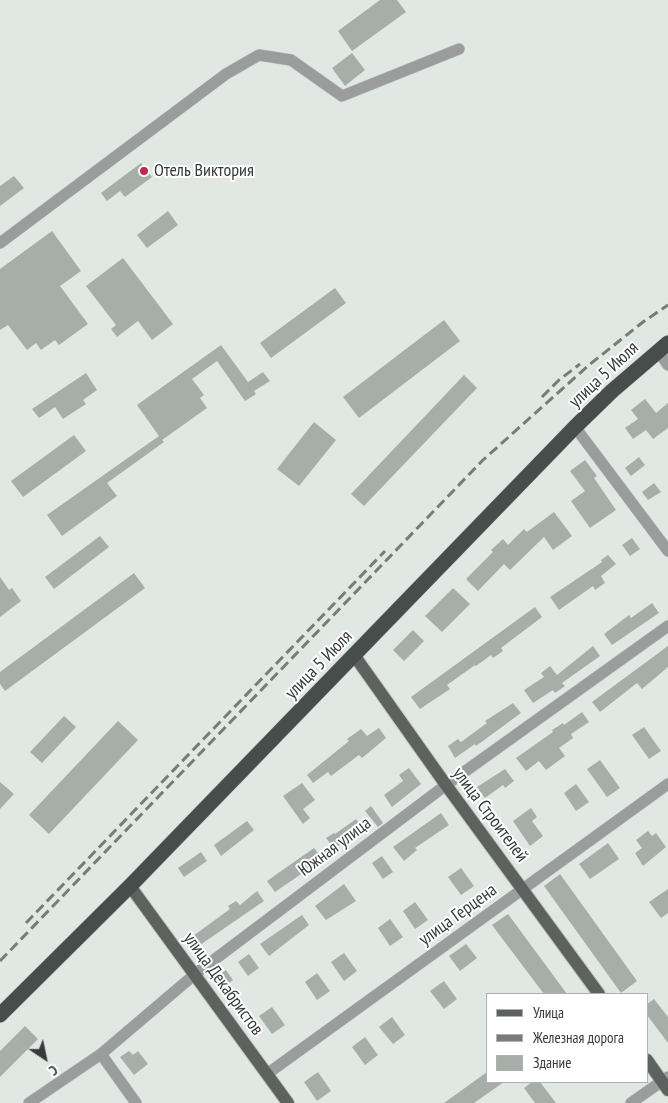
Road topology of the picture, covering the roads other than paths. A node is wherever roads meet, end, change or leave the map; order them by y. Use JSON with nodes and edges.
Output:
{"nodes":[{"id":1,"x":459,"y":49,"type":"dead end"},
{"id":2,"x":0,"y":243,"type":"edge"},
{"id":3,"x":663,"y":347,"type":"edge"},
{"id":4,"x":668,"y":365,"type":"edge"},
{"id":5,"x":575,"y":427,"type":"junction"},
{"id":6,"x":668,"y":551,"type":"edge"},
{"id":7,"x":668,"y":626,"type":"edge"},
{"id":8,"x":354,"y":655,"type":"junction"},
{"id":9,"x":668,"y":784,"type":"edge"},
{"id":10,"x":446,"y":785,"type":"junction"},
{"id":11,"x":130,"y":886,"type":"junction"},
{"id":12,"x":524,"y":889,"type":"junction"},
{"id":13,"x":194,"y":975,"type":"junction"},
{"id":14,"x":598,"y":993,"type":"edge"},
{"id":15,"x":0,"y":1015,"type":"edge"},
{"id":16,"x":101,"y":1054,"type":"junction"},
{"id":17,"x":648,"y":1061,"type":"edge"},
{"id":18,"x":267,"y":1074,"type":"junction"},
{"id":19,"x":666,"y":1083,"type":"edge"},
{"id":20,"x":29,"y":1103,"type":"edge"},
{"id":21,"x":136,"y":1103,"type":"edge"},
{"id":22,"x":288,"y":1103,"type":"edge"},
{"id":23,"x":631,"y":1103,"type":"edge"}],
"edges":[{"from":1,"to":2,"type":"street"},
{"from":3,"to":4,"type":"street"},
{"from":3,"to":5,"type":"highway","name":"улица 5 Июля"},
{"from":5,"to":6,"type":"street"},
{"from":5,"to":8,"type":"highway","name":"улица 5 Июля"},
{"from":7,"to":10,"type":"street","name":"Южная улица"},
{"from":8,"to":10,"type":"main road","name":"улица Строителей"},
{"from":8,"to":11,"type":"highway","name":"улица 5 Июля"},
{"from":9,"to":12,"type":"street","name":"улица Герцена"},
{"from":10,"to":12,"type":"main road","name":"улица Строителей"},
{"from":10,"to":13,"type":"street","name":"Южная улица"},
{"from":11,"to":13,"type":"main road","name":"улица Декабристов"},
{"from":11,"to":15,"type":"highway","name":"улица 5 Июля"},
{"from":12,"to":14,"type":"main road","name":"улица Строителей"},
{"from":12,"to":18,"type":"street","name":"улица Герцена"},
{"from":13,"to":16,"type":"street","name":"Южная улица"},
{"from":13,"to":18,"type":"main road","name":"улица Декабристов"},
{"from":16,"to":20,"type":"street","name":"Южная улица"},
{"from":16,"to":21,"type":"street"},
{"from":17,"to":19,"type":"main road"},
{"from":18,"to":22,"type":"main road","name":"улица Декабристов"},
{"from":19,"to":23,"type":"street"}]}
